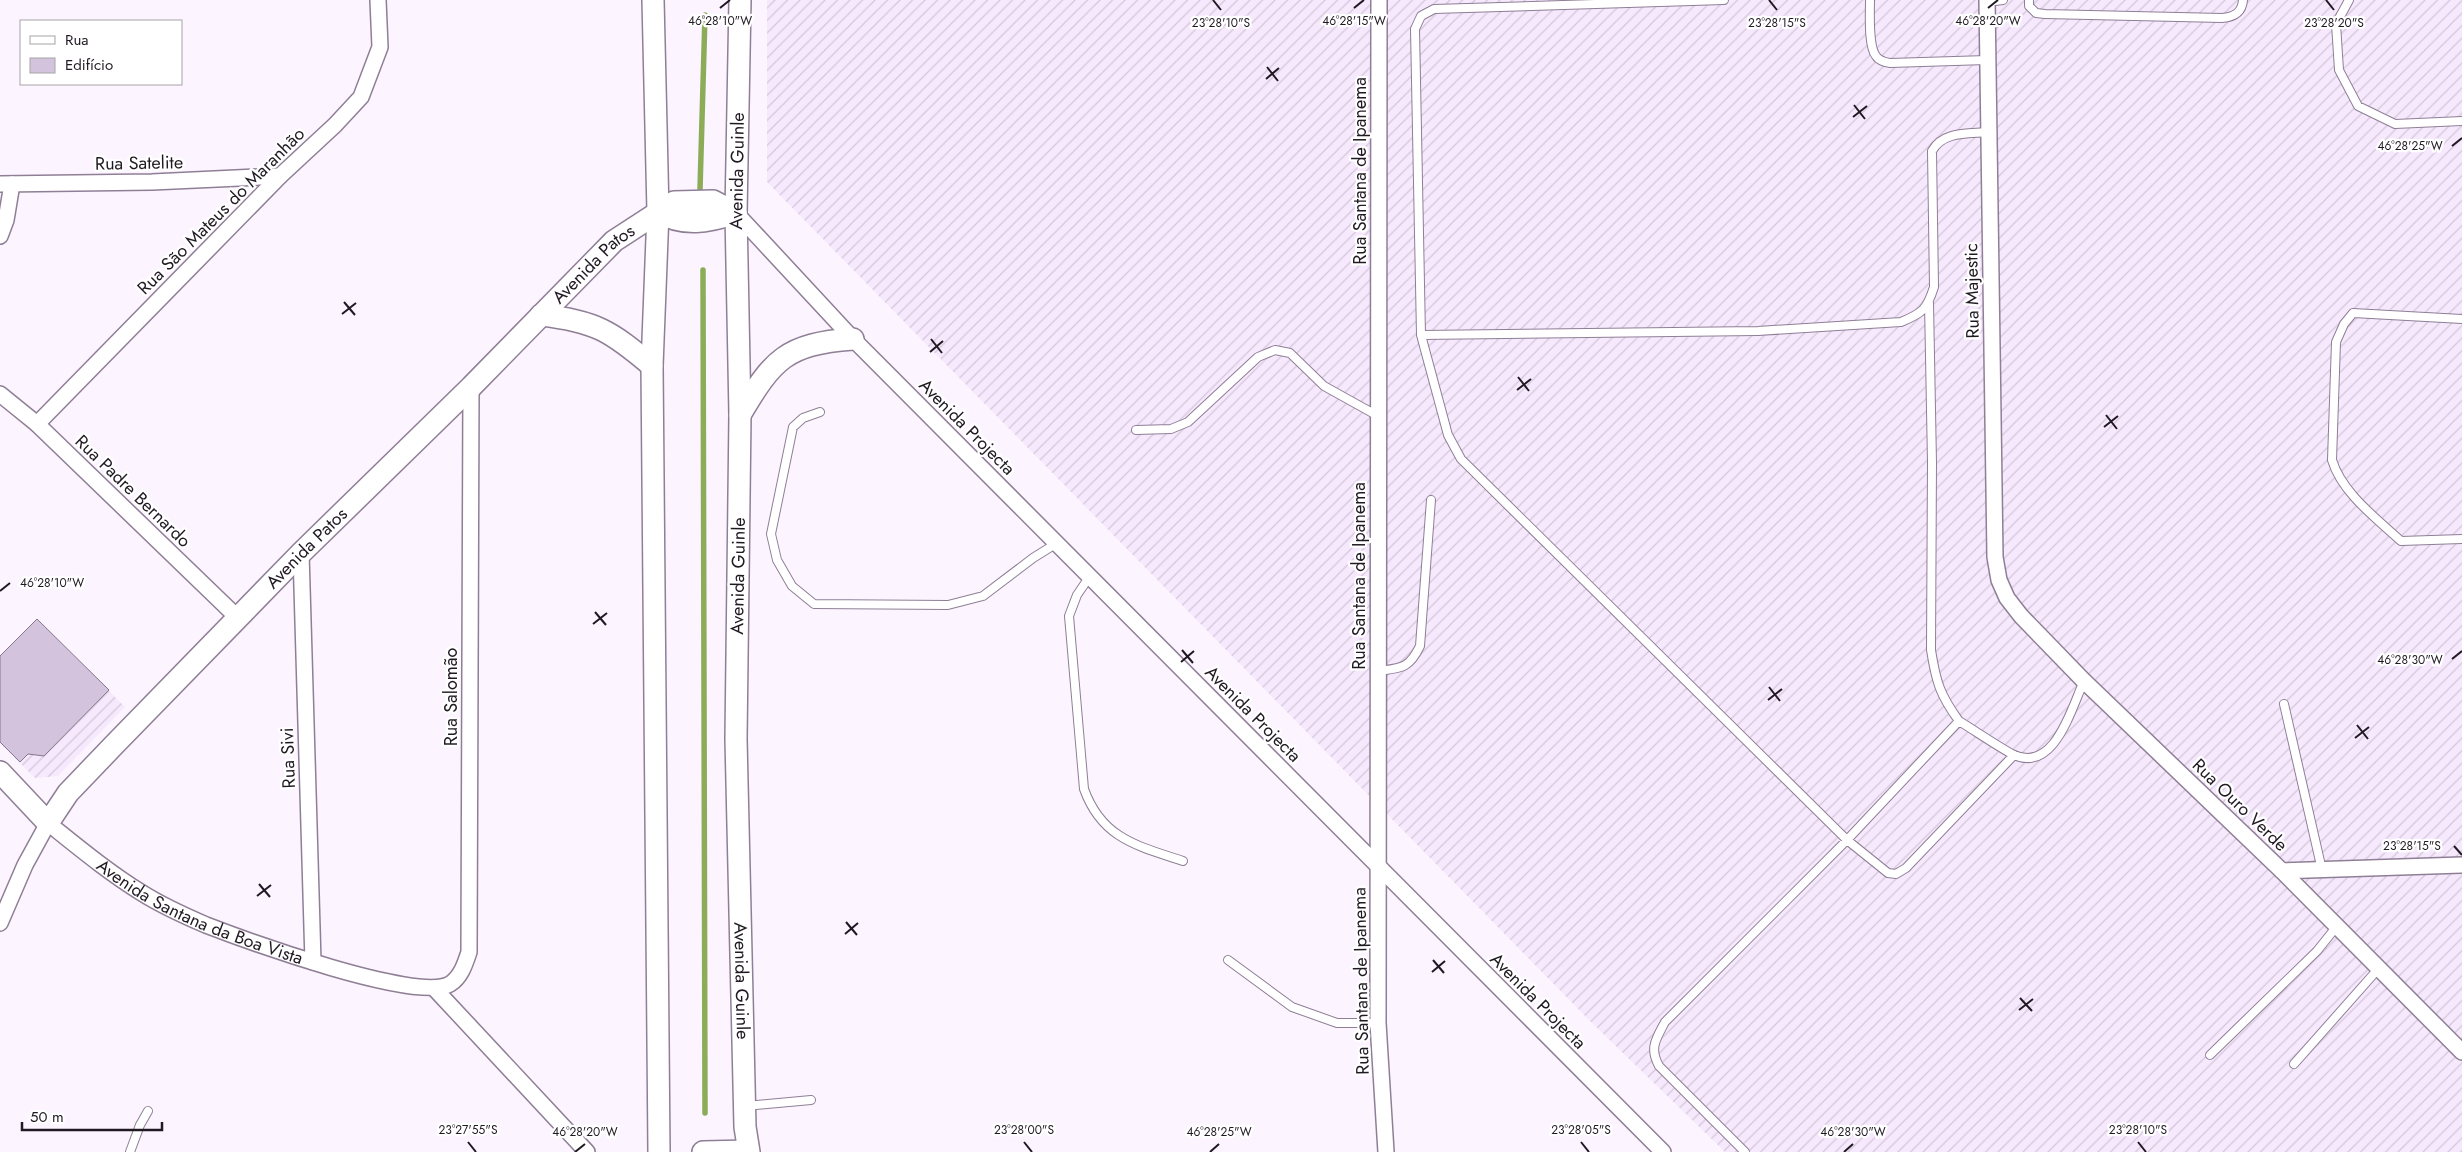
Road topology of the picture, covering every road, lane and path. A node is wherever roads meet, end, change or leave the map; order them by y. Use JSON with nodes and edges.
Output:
{"nodes":[{"id":1,"x":378,"y":0,"type":"edge"},
{"id":2,"x":653,"y":0,"type":"edge"},
{"id":3,"x":740,"y":0,"type":"edge"},
{"id":4,"x":1379,"y":0,"type":"edge"},
{"id":5,"x":1724,"y":0,"type":"edge"},
{"id":6,"x":1870,"y":0,"type":"edge"},
{"id":7,"x":2002,"y":0,"type":"edge"},
{"id":8,"x":2029,"y":0,"type":"edge"},
{"id":9,"x":2243,"y":0,"type":"edge"},
{"id":10,"x":2349,"y":0,"type":"edge"},
{"id":11,"x":1987,"y":1,"type":"edge"},
{"id":12,"x":1988,"y":60,"type":"junction"},
{"id":13,"x":2462,"y":121,"type":"edge"},
{"id":14,"x":1988,"y":132,"type":"junction"},
{"id":15,"x":280,"y":176,"type":"junction"},
{"id":16,"x":6,"y":184,"type":"edge"},
{"id":17,"x":658,"y":212,"type":"junction"},
{"id":18,"x":736,"y":213,"type":"junction"},
{"id":19,"x":0,"y":236,"type":"edge"},
{"id":20,"x":1929,"y":303,"type":"junction"},
{"id":21,"x":541,"y":316,"type":"junction"},
{"id":22,"x":2462,"y":319,"type":"edge"},
{"id":23,"x":1421,"y":335,"type":"junction"},
{"id":24,"x":854,"y":338,"type":"junction"},
{"id":25,"x":652,"y":366,"type":"junction"},
{"id":26,"x":471,"y":387,"type":"junction"},
{"id":27,"x":0,"y":394,"type":"edge"},
{"id":28,"x":820,"y":412,"type":"dead end"},
{"id":29,"x":740,"y":416,"type":"junction"},
{"id":30,"x":1378,"y":416,"type":"junction"},
{"id":31,"x":37,"y":424,"type":"junction"},
{"id":32,"x":1136,"y":430,"type":"dead end"},
{"id":33,"x":1431,"y":500,"type":"dead end"},
{"id":34,"x":2462,"y":539,"type":"edge"},
{"id":35,"x":1057,"y":543,"type":"junction"},
{"id":36,"x":301,"y":553,"type":"junction"},
{"id":37,"x":1090,"y":576,"type":"junction"},
{"id":38,"x":1999,"y":580,"type":"joint"},
{"id":39,"x":238,"y":618,"type":"junction"},
{"id":40,"x":1378,"y":671,"type":"junction"},
{"id":41,"x":2084,"y":681,"type":"junction"},
{"id":42,"x":2284,"y":704,"type":"dead end"},
{"id":43,"x":1959,"y":721,"type":"junction"},
{"id":44,"x":2014,"y":755,"type":"junction"},
{"id":45,"x":0,"y":772,"type":"edge"},
{"id":46,"x":48,"y":823,"type":"junction"},
{"id":47,"x":1847,"y":840,"type":"junction"},
{"id":48,"x":1183,"y":861,"type":"dead end"},
{"id":49,"x":2462,"y":865,"type":"edge"},
{"id":50,"x":1378,"y":866,"type":"junction"},
{"id":51,"x":2322,"y":870,"type":"junction"},
{"id":52,"x":2282,"y":871,"type":"junction"},
{"id":53,"x":0,"y":924,"type":"edge"},
{"id":54,"x":2337,"y":926,"type":"junction"},
{"id":55,"x":1228,"y":960,"type":"dead end"},
{"id":56,"x":313,"y":962,"type":"junction"},
{"id":57,"x":2379,"y":968,"type":"junction"},
{"id":58,"x":434,"y":988,"type":"junction"},
{"id":59,"x":1378,"y":1023,"type":"junction"},
{"id":60,"x":2462,"y":1052,"type":"edge"},
{"id":61,"x":2210,"y":1055,"type":"dead end"},
{"id":62,"x":2294,"y":1064,"type":"dead end"},
{"id":63,"x":811,"y":1100,"type":"dead end"},
{"id":64,"x":744,"y":1106,"type":"junction"},
{"id":65,"x":148,"y":1111,"type":"dead end"},
{"id":66,"x":130,"y":1152,"type":"edge"},
{"id":67,"x":587,"y":1152,"type":"edge"},
{"id":68,"x":659,"y":1152,"type":"edge"},
{"id":69,"x":703,"y":1152,"type":"edge"},
{"id":70,"x":748,"y":1152,"type":"edge"},
{"id":71,"x":1386,"y":1152,"type":"edge"},
{"id":72,"x":1663,"y":1152,"type":"edge"},
{"id":73,"x":1745,"y":1152,"type":"edge"}],
"edges":[{"from":1,"to":15,"type":"street","name":"Rua São Mateus do Maranhão"},
{"from":2,"to":17,"type":"street"},
{"from":3,"to":18,"type":"street","name":"Avenida Guinle"},
{"from":4,"to":30,"type":"street","name":"Rua Santana de Ipanema"},
{"from":5,"to":23,"type":"lane"},
{"from":6,"to":12,"type":"lane"},
{"from":7,"to":11,"type":"lane"},
{"from":8,"to":9,"type":"lane"},
{"from":10,"to":13,"type":"lane"},
{"from":11,"to":12,"type":"street","name":"Rua Majestic"},
{"from":12,"to":14,"type":"street","name":"Rua Majestic"},
{"from":14,"to":20,"type":"lane"},
{"from":14,"to":38,"type":"street","name":"Rua Majestic"},
{"from":15,"to":16,"type":"street","name":"Rua Satelite"},
{"from":15,"to":31,"type":"street","name":"Rua São Mateus do Maranhão"},
{"from":16,"to":19,"type":"street"},
{"from":17,"to":18,"type":"street"},
{"from":17,"to":21,"type":"street","name":"Avenida Patos"},
{"from":17,"to":25,"type":"street"},
{"from":18,"to":24,"type":"street","name":"Avenida Projecta"},
{"from":18,"to":29,"type":"street","name":"Avenida Guinle"},
{"from":20,"to":23,"type":"lane"},
{"from":20,"to":43,"type":"lane"},
{"from":21,"to":25,"type":"street"},
{"from":21,"to":26,"type":"street","name":"Avenida Patos"},
{"from":22,"to":34,"type":"lane"},
{"from":23,"to":47,"type":"lane"},
{"from":24,"to":29,"type":"street"},
{"from":24,"to":35,"type":"street","name":"Avenida Projecta"},
{"from":25,"to":68,"type":"street"},
{"from":26,"to":36,"type":"street","name":"Avenida Patos"},
{"from":26,"to":58,"type":"street","name":"Rua Salomão"},
{"from":27,"to":31,"type":"street","name":"Rua Padre Bernardo"},
{"from":28,"to":35,"type":"lane"},
{"from":29,"to":64,"type":"street","name":"Avenida Guinle"},
{"from":30,"to":32,"type":"lane"},
{"from":30,"to":40,"type":"street","name":"Rua Santana de Ipanema"},
{"from":31,"to":39,"type":"street","name":"Rua Padre Bernardo"},
{"from":33,"to":40,"type":"lane"},
{"from":35,"to":37,"type":"street","name":"Avenida Projecta"},
{"from":36,"to":39,"type":"street","name":"Avenida Patos"},
{"from":36,"to":56,"type":"street","name":"Rua Sivi"},
{"from":37,"to":48,"type":"lane"},
{"from":37,"to":50,"type":"street","name":"Avenida Projecta"},
{"from":38,"to":41,"type":"street","name":"Rua Ouro Verde"},
{"from":39,"to":46,"type":"street","name":"Avenida Patos"},
{"from":40,"to":50,"type":"street","name":"Rua Santana de Ipanema"},
{"from":41,"to":44,"type":"lane"},
{"from":41,"to":52,"type":"street","name":"Rua Ouro Verde"},
{"from":42,"to":51,"type":"lane"},
{"from":43,"to":44,"type":"lane"},
{"from":43,"to":47,"type":"lane"},
{"from":44,"to":47,"type":"lane"},
{"from":45,"to":46,"type":"street","name":"Avenida Santana da Boa Vista"},
{"from":46,"to":53,"type":"street","name":"Avenida Patos"},
{"from":46,"to":56,"type":"street","name":"Avenida Santana da Boa Vista"},
{"from":47,"to":73,"type":"lane"},
{"from":49,"to":51,"type":"street"},
{"from":50,"to":59,"type":"street","name":"Rua Santana de Ipanema"},
{"from":50,"to":72,"type":"street","name":"Avenida Projecta"},
{"from":51,"to":52,"type":"street"},
{"from":52,"to":54,"type":"street","name":"Rua Ouro Verde"},
{"from":54,"to":57,"type":"street","name":"Rua Ouro Verde"},
{"from":54,"to":61,"type":"lane"},
{"from":55,"to":59,"type":"lane"},
{"from":56,"to":58,"type":"street","name":"Avenida Santana da Boa Vista"},
{"from":57,"to":60,"type":"street","name":"Rua Ouro Verde"},
{"from":57,"to":62,"type":"lane"},
{"from":58,"to":67,"type":"street"},
{"from":59,"to":71,"type":"street","name":"Rua Santana de Ipanema"},
{"from":63,"to":64,"type":"lane"},
{"from":64,"to":70,"type":"street","name":"Avenida Guinle"},
{"from":65,"to":66,"type":"lane"},
{"from":69,"to":70,"type":"street"}]}
